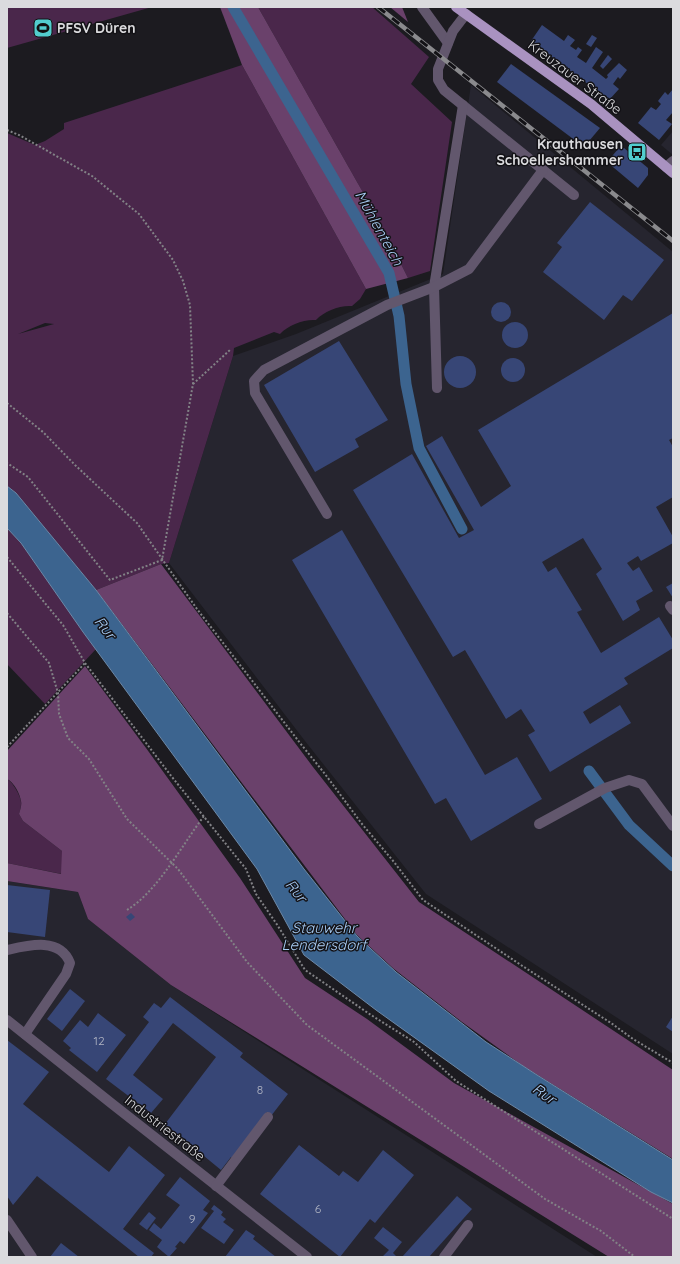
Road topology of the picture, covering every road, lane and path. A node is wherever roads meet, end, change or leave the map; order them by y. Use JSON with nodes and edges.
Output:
{"nodes":[{"id":1,"x":422,"y":7,"type":"edge"},
{"id":2,"x":456,"y":7,"type":"edge"},
{"id":3,"x":466,"y":14,"type":"junction"},
{"id":4,"x":448,"y":44,"type":"junction"},
{"id":5,"x":463,"y":105,"type":"junction"},
{"id":6,"x":7,"y":130,"type":"edge"},
{"id":7,"x":671,"y":167,"type":"edge"},
{"id":8,"x":543,"y":170,"type":"junction"},
{"id":9,"x":574,"y":195,"type":"dead end"},
{"id":10,"x":434,"y":287,"type":"junction"},
{"id":11,"x":231,"y":349,"type":"dead end"},
{"id":12,"x":193,"y":384,"type":"junction"},
{"id":13,"x":437,"y":388,"type":"dead end"},
{"id":14,"x":7,"y":403,"type":"edge"},
{"id":15,"x":7,"y":463,"type":"edge"},
{"id":16,"x":327,"y":514,"type":"dead end"},
{"id":17,"x":7,"y":557,"type":"edge"},
{"id":18,"x":162,"y":560,"type":"junction"},
{"id":19,"x":7,"y":613,"type":"edge"},
{"id":20,"x":85,"y":663,"type":"junction"},
{"id":21,"x":58,"y":693,"type":"junction"},
{"id":22,"x":7,"y":747,"type":"edge"},
{"id":23,"x":204,"y":816,"type":"junction"},
{"id":24,"x":539,"y":824,"type":"dead end"},
{"id":25,"x":673,"y":826,"type":"edge"},
{"id":26,"x":171,"y":862,"type":"junction"},
{"id":27,"x":127,"y":910,"type":"dead end"},
{"id":28,"x":7,"y":950,"type":"edge"},
{"id":29,"x":7,"y":1020,"type":"edge"},
{"id":30,"x":25,"y":1034,"type":"junction"},
{"id":31,"x":673,"y":1064,"type":"edge"},
{"id":32,"x":268,"y":1117,"type":"dead end"},
{"id":33,"x":216,"y":1186,"type":"junction"},
{"id":34,"x":673,"y":1219,"type":"edge"},
{"id":35,"x":7,"y":1220,"type":"edge"},
{"id":36,"x":468,"y":1225,"type":"dead end"},
{"id":37,"x":32,"y":1257,"type":"edge"},
{"id":38,"x":307,"y":1257,"type":"edge"},
{"id":39,"x":444,"y":1257,"type":"edge"},
{"id":40,"x":635,"y":1257,"type":"edge"}],
"edges":[{"from":1,"to":4,"type":"street"},
{"from":2,"to":3,"type":"main road","name":"Kreuzauer Straße"},
{"from":3,"to":4,"type":"street"},
{"from":3,"to":7,"type":"main road","name":"Kreuzauer Straße"},
{"from":4,"to":5,"type":"street"},
{"from":5,"to":8,"type":"street"},
{"from":5,"to":10,"type":"street"},
{"from":6,"to":12,"type":"path"},
{"from":8,"to":9,"type":"street"},
{"from":8,"to":10,"type":"street"},
{"from":10,"to":13,"type":"street"},
{"from":10,"to":16,"type":"street"},
{"from":11,"to":12,"type":"path"},
{"from":12,"to":18,"type":"path"},
{"from":14,"to":18,"type":"path"},
{"from":15,"to":18,"type":"path"},
{"from":17,"to":20,"type":"path"},
{"from":18,"to":31,"type":"path"},
{"from":19,"to":21,"type":"path"},
{"from":20,"to":21,"type":"path"},
{"from":20,"to":23,"type":"path"},
{"from":21,"to":22,"type":"path"},
{"from":21,"to":26,"type":"path"},
{"from":23,"to":26,"type":"path"},
{"from":23,"to":34,"type":"path"},
{"from":24,"to":25,"type":"street"},
{"from":26,"to":27,"type":"path"},
{"from":26,"to":40,"type":"path"},
{"from":28,"to":30,"type":"street"},
{"from":29,"to":30,"type":"street","name":"Industriestraße"},
{"from":30,"to":33,"type":"street","name":"Industriestraße"},
{"from":32,"to":33,"type":"street"},
{"from":33,"to":38,"type":"street","name":"Industriestraße"},
{"from":35,"to":37,"type":"street"},
{"from":36,"to":39,"type":"street"}]}
